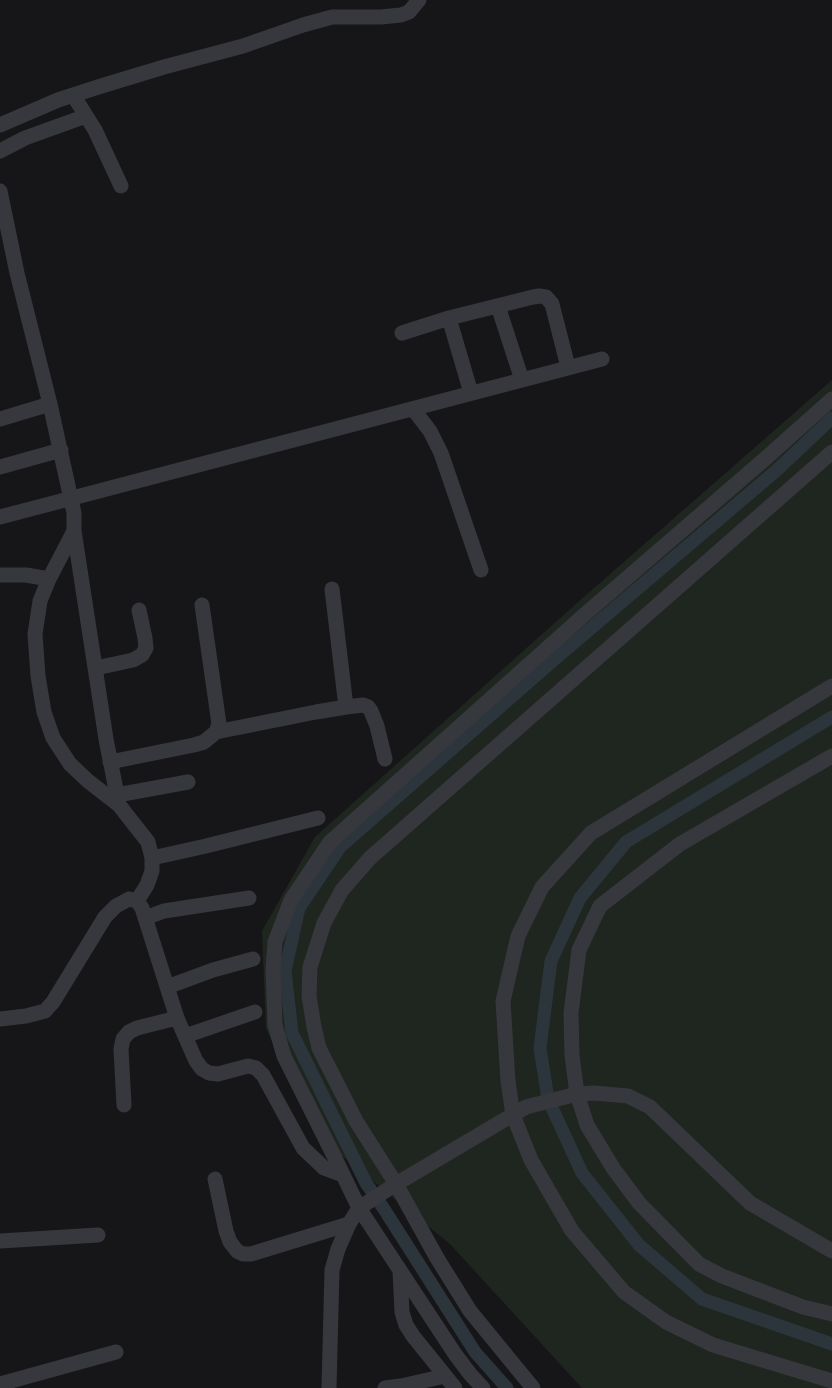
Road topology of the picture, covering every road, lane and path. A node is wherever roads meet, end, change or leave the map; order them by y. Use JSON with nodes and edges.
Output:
{"nodes":[{"id":1,"x":419,"y":0,"type":"edge"},
{"id":2,"x":73,"y":95,"type":"junction"},
{"id":3,"x":86,"y":116,"type":"junction"},
{"id":4,"x":0,"y":126,"type":"edge"},
{"id":5,"x":0,"y":151,"type":"edge"},
{"id":6,"x":121,"y":186,"type":"dead end"},
{"id":7,"x":0,"y":190,"type":"edge"},
{"id":8,"x":498,"y":306,"type":"junction"},
{"id":9,"x":448,"y":318,"type":"junction"},
{"id":10,"x":402,"y":334,"type":"dead end"},
{"id":11,"x":602,"y":358,"type":"dead end"},
{"id":12,"x":568,"y":368,"type":"junction"},
{"id":13,"x":522,"y":380,"type":"junction"},
{"id":14,"x":471,"y":393,"type":"junction"},
{"id":15,"x":832,"y":399,"type":"edge"},
{"id":16,"x":50,"y":404,"type":"junction"},
{"id":17,"x":413,"y":409,"type":"junction"},
{"id":18,"x":0,"y":419,"type":"edge"},
{"id":19,"x":61,"y":450,"type":"junction"},
{"id":20,"x":832,"y":452,"type":"edge"},
{"id":21,"x":0,"y":468,"type":"edge"},
{"id":22,"x":72,"y":497,"type":"junction"},
{"id":23,"x":0,"y":517,"type":"edge"},
{"id":24,"x":74,"y":531,"type":"junction"},
{"id":25,"x":481,"y":570,"type":"dead end"},
{"id":26,"x":0,"y":575,"type":"edge"},
{"id":27,"x":49,"y":579,"type":"junction"},
{"id":28,"x":332,"y":589,"type":"dead end"},
{"id":29,"x":202,"y":605,"type":"dead end"},
{"id":30,"x":139,"y":610,"type":"dead end"},
{"id":31,"x":96,"y":668,"type":"junction"},
{"id":32,"x":832,"y":686,"type":"edge"},
{"id":33,"x":346,"y":707,"type":"junction"},
{"id":34,"x":216,"y":732,"type":"junction"},
{"id":35,"x":832,"y":756,"type":"edge"},
{"id":36,"x":385,"y":759,"type":"dead end"},
{"id":37,"x":110,"y":762,"type":"junction"},
{"id":38,"x":188,"y":782,"type":"dead end"},
{"id":39,"x":118,"y":800,"type":"junction"},
{"id":40,"x":318,"y":818,"type":"dead end"},
{"id":41,"x":152,"y":858,"type":"junction"},
{"id":42,"x":249,"y":898,"type":"dead end"},
{"id":43,"x":137,"y":901,"type":"junction"},
{"id":44,"x":145,"y":918,"type":"junction"},
{"id":45,"x":253,"y":959,"type":"dead end"},
{"id":46,"x":167,"y":987,"type":"junction"},
{"id":47,"x":256,"y":1012,"type":"dead end"},
{"id":48,"x":177,"y":1018,"type":"junction"},
{"id":49,"x":0,"y":1019,"type":"edge"},
{"id":50,"x":185,"y":1036,"type":"junction"},
{"id":51,"x":572,"y":1095,"type":"junction"},
{"id":52,"x":124,"y":1105,"type":"dead end"},
{"id":53,"x":513,"y":1115,"type":"junction"},
{"id":54,"x":343,"y":1175,"type":"junction"},
{"id":55,"x":215,"y":1179,"type":"dead end"},
{"id":56,"x":394,"y":1186,"type":"junction"},
{"id":57,"x":362,"y":1206,"type":"junction"},
{"id":58,"x":349,"y":1224,"type":"junction"},
{"id":59,"x":98,"y":1235,"type":"dead end"},
{"id":60,"x":0,"y":1241,"type":"edge"},
{"id":61,"x":832,"y":1251,"type":"edge"},
{"id":62,"x":400,"y":1271,"type":"junction"},
{"id":63,"x":832,"y":1314,"type":"edge"},
{"id":64,"x":116,"y":1352,"type":"dead end"},
{"id":65,"x":445,"y":1376,"type":"junction"},
{"id":66,"x":832,"y":1381,"type":"edge"},
{"id":67,"x":0,"y":1384,"type":"edge"},
{"id":68,"x":329,"y":1388,"type":"edge"},
{"id":69,"x":385,"y":1388,"type":"edge"},
{"id":70,"x":455,"y":1388,"type":"edge"},
{"id":71,"x":483,"y":1388,"type":"edge"},
{"id":72,"x":533,"y":1388,"type":"edge"}],
"edges":[{"from":1,"to":2,"type":"street"},
{"from":2,"to":3,"type":"street"},
{"from":2,"to":4,"type":"street"},
{"from":3,"to":5,"type":"street"},
{"from":3,"to":6,"type":"street"},
{"from":7,"to":16,"type":"street"},
{"from":8,"to":9,"type":"street"},
{"from":8,"to":12,"type":"street"},
{"from":8,"to":13,"type":"street"},
{"from":9,"to":10,"type":"street"},
{"from":9,"to":14,"type":"street"},
{"from":11,"to":12,"type":"street"},
{"from":12,"to":13,"type":"street"},
{"from":13,"to":14,"type":"street"},
{"from":14,"to":17,"type":"street"},
{"from":15,"to":54,"type":"street"},
{"from":16,"to":18,"type":"street"},
{"from":16,"to":19,"type":"street"},
{"from":17,"to":22,"type":"street"},
{"from":17,"to":25,"type":"street"},
{"from":19,"to":21,"type":"street"},
{"from":19,"to":22,"type":"street"},
{"from":20,"to":56,"type":"street"},
{"from":22,"to":23,"type":"street"},
{"from":22,"to":24,"type":"street"},
{"from":24,"to":27,"type":"street"},
{"from":24,"to":31,"type":"street"},
{"from":26,"to":27,"type":"street"},
{"from":27,"to":39,"type":"street"},
{"from":28,"to":33,"type":"street"},
{"from":29,"to":34,"type":"street"},
{"from":30,"to":31,"type":"street"},
{"from":31,"to":37,"type":"street"},
{"from":32,"to":53,"type":"street"},
{"from":33,"to":34,"type":"street"},
{"from":33,"to":36,"type":"street"},
{"from":34,"to":37,"type":"street"},
{"from":35,"to":51,"type":"street"},
{"from":37,"to":39,"type":"street"},
{"from":38,"to":39,"type":"street"},
{"from":39,"to":41,"type":"street"},
{"from":40,"to":41,"type":"street"},
{"from":41,"to":43,"type":"street"},
{"from":42,"to":44,"type":"street"},
{"from":43,"to":44,"type":"street"},
{"from":43,"to":49,"type":"street"},
{"from":44,"to":46,"type":"street"},
{"from":45,"to":46,"type":"street"},
{"from":46,"to":48,"type":"street"},
{"from":47,"to":50,"type":"street"},
{"from":48,"to":50,"type":"street"},
{"from":48,"to":52,"type":"street"},
{"from":50,"to":54,"type":"street"},
{"from":51,"to":53,"type":"street"},
{"from":51,"to":61,"type":"street"},
{"from":51,"to":63,"type":"street"},
{"from":53,"to":56,"type":"street"},
{"from":53,"to":66,"type":"street"},
{"from":54,"to":57,"type":"street"},
{"from":55,"to":58,"type":"street"},
{"from":56,"to":57,"type":"street"},
{"from":56,"to":72,"type":"street"},
{"from":57,"to":58,"type":"street"},
{"from":57,"to":62,"type":"street"},
{"from":58,"to":68,"type":"street"},
{"from":59,"to":60,"type":"street"},
{"from":62,"to":65,"type":"street"},
{"from":62,"to":71,"type":"street"},
{"from":64,"to":67,"type":"street"},
{"from":65,"to":69,"type":"street"},
{"from":65,"to":70,"type":"street"}]}
